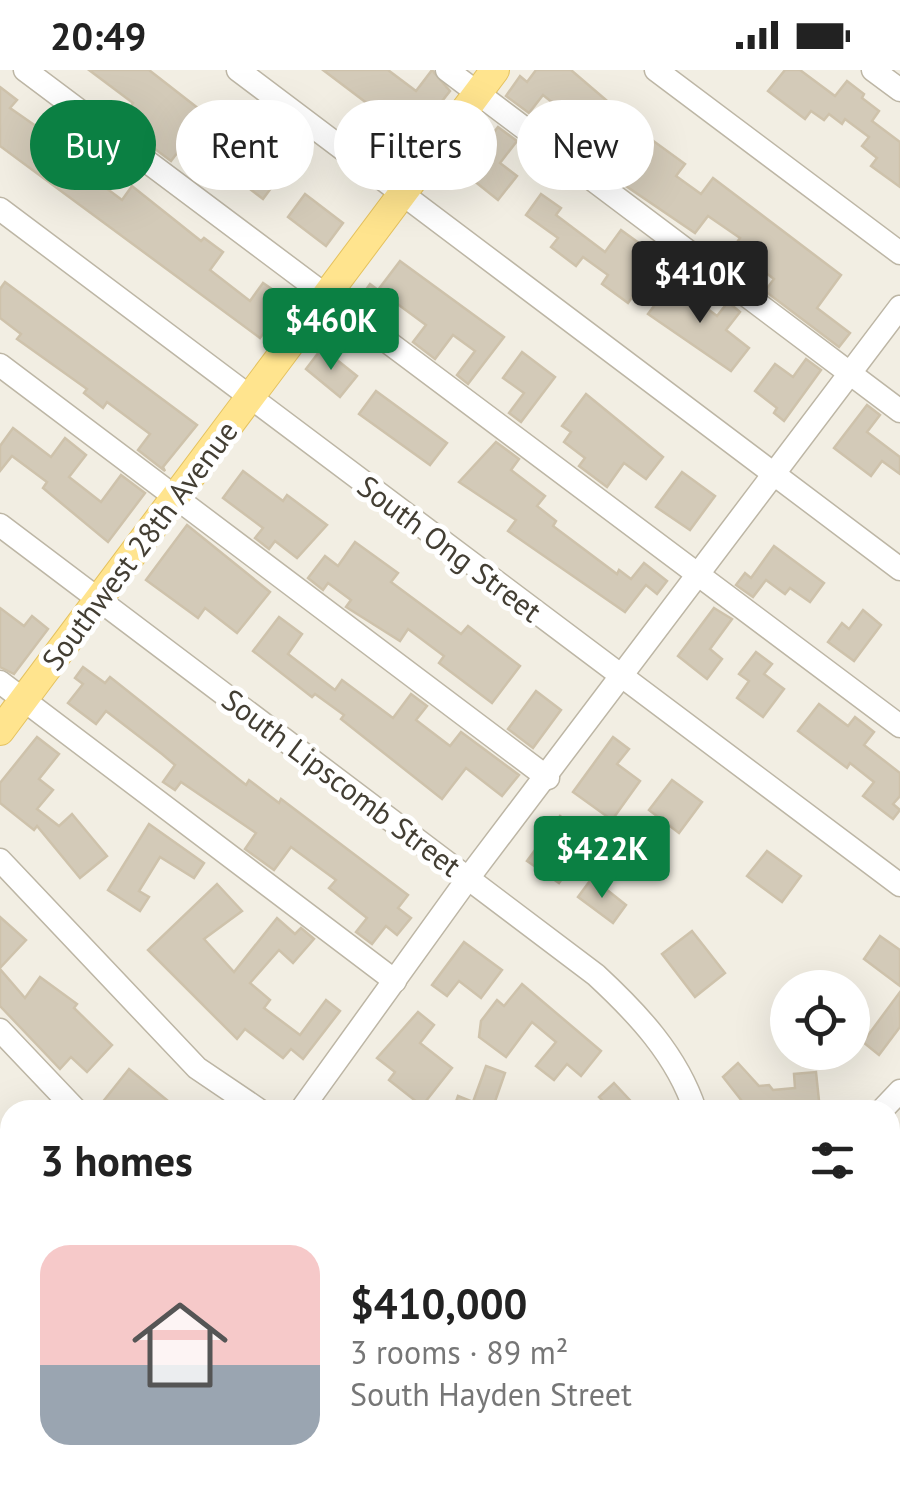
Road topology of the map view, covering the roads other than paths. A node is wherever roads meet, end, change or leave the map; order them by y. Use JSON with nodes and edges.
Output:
{"nodes":[{"id":1,"x":25,"y":70,"type":"edge"},
{"id":2,"x":238,"y":70,"type":"edge"},
{"id":3,"x":447,"y":70,"type":"edge"},
{"id":4,"x":495,"y":70,"type":"edge"},
{"id":5,"x":656,"y":70,"type":"edge"},
{"id":6,"x":873,"y":70,"type":"edge"},
{"id":7,"x":900,"y":90,"type":"edge"},
{"id":8,"x":478,"y":93,"type":"junction"},
{"id":9,"x":400,"y":194,"type":"junction"},
{"id":10,"x":0,"y":209,"type":"edge"},
{"id":11,"x":900,"y":254,"type":"edge"},
{"id":12,"x":325,"y":295,"type":"junction"},
{"id":13,"x":900,"y":307,"type":"edge"},
{"id":14,"x":0,"y":365,"type":"edge"},
{"id":15,"x":850,"y":373,"type":"junction"},
{"id":16,"x":248,"y":399,"type":"junction"},
{"id":17,"x":900,"y":411,"type":"edge"},
{"id":18,"x":774,"y":476,"type":"junction"},
{"id":19,"x":176,"y":496,"type":"junction"},
{"id":20,"x":0,"y":525,"type":"edge"},
{"id":21,"x":900,"y":570,"type":"edge"},
{"id":22,"x":699,"y":575,"type":"junction"},
{"id":23,"x":97,"y":598,"type":"junction"},
{"id":24,"x":621,"y":678,"type":"junction"},
{"id":25,"x":0,"y":682,"type":"edge"},
{"id":26,"x":24,"y":700,"type":"junction"},
{"id":27,"x":900,"y":726,"type":"edge"},
{"id":28,"x":0,"y":731,"type":"edge"},
{"id":29,"x":548,"y":778,"type":"junction"},
{"id":30,"x":0,"y":860,"type":"edge"},
{"id":31,"x":470,"y":877,"type":"junction"},
{"id":32,"x":900,"y":885,"type":"edge"},
{"id":33,"x":394,"y":982,"type":"junction"},
{"id":34,"x":0,"y":1030,"type":"edge"},
{"id":35,"x":66,"y":1100,"type":"edge"},
{"id":36,"x":244,"y":1100,"type":"edge"},
{"id":37,"x":308,"y":1100,"type":"edge"},
{"id":38,"x":690,"y":1100,"type":"edge"}],
"edges":[{"from":1,"to":12,"type":"street"},
{"from":2,"to":9,"type":"street"},
{"from":3,"to":8,"type":"street"},
{"from":4,"to":8,"type":"main road","name":"Southwest 28th Avenue"},
{"from":5,"to":11,"type":"street"},
{"from":6,"to":7,"type":"street"},
{"from":8,"to":9,"type":"main road","name":"Southwest 28th Avenue"},
{"from":8,"to":15,"type":"street"},
{"from":9,"to":12,"type":"main road","name":"Southwest 28th Avenue"},
{"from":9,"to":18,"type":"street"},
{"from":10,"to":16,"type":"street","name":"South Ong Street"},
{"from":12,"to":16,"type":"main road","name":"Southwest 28th Avenue"},
{"from":12,"to":22,"type":"street"},
{"from":13,"to":15,"type":"street"},
{"from":14,"to":19,"type":"street"},
{"from":15,"to":17,"type":"street"},
{"from":15,"to":18,"type":"street"},
{"from":16,"to":19,"type":"main road","name":"Southwest 28th Avenue"},
{"from":16,"to":24,"type":"street","name":"South Ong Street"},
{"from":18,"to":21,"type":"street"},
{"from":18,"to":22,"type":"street"},
{"from":19,"to":23,"type":"main road","name":"Southwest 28th Avenue"},
{"from":19,"to":29,"type":"street"},
{"from":20,"to":23,"type":"street","name":"South Lipscomb Street"},
{"from":22,"to":24,"type":"street"},
{"from":22,"to":27,"type":"street"},
{"from":23,"to":26,"type":"main road","name":"Southwest 28th Avenue"},
{"from":23,"to":31,"type":"street","name":"South Lipscomb Street"},
{"from":24,"to":29,"type":"street"},
{"from":24,"to":32,"type":"street","name":"South Ong Street"},
{"from":25,"to":26,"type":"street"},
{"from":26,"to":28,"type":"main road","name":"Southwest 28th Avenue"},
{"from":26,"to":33,"type":"street"},
{"from":29,"to":31,"type":"street"},
{"from":30,"to":36,"type":"street"},
{"from":31,"to":33,"type":"street"},
{"from":31,"to":38,"type":"street","name":"South Lipscomb Street"},
{"from":33,"to":37,"type":"street"},
{"from":34,"to":35,"type":"street"}]}
